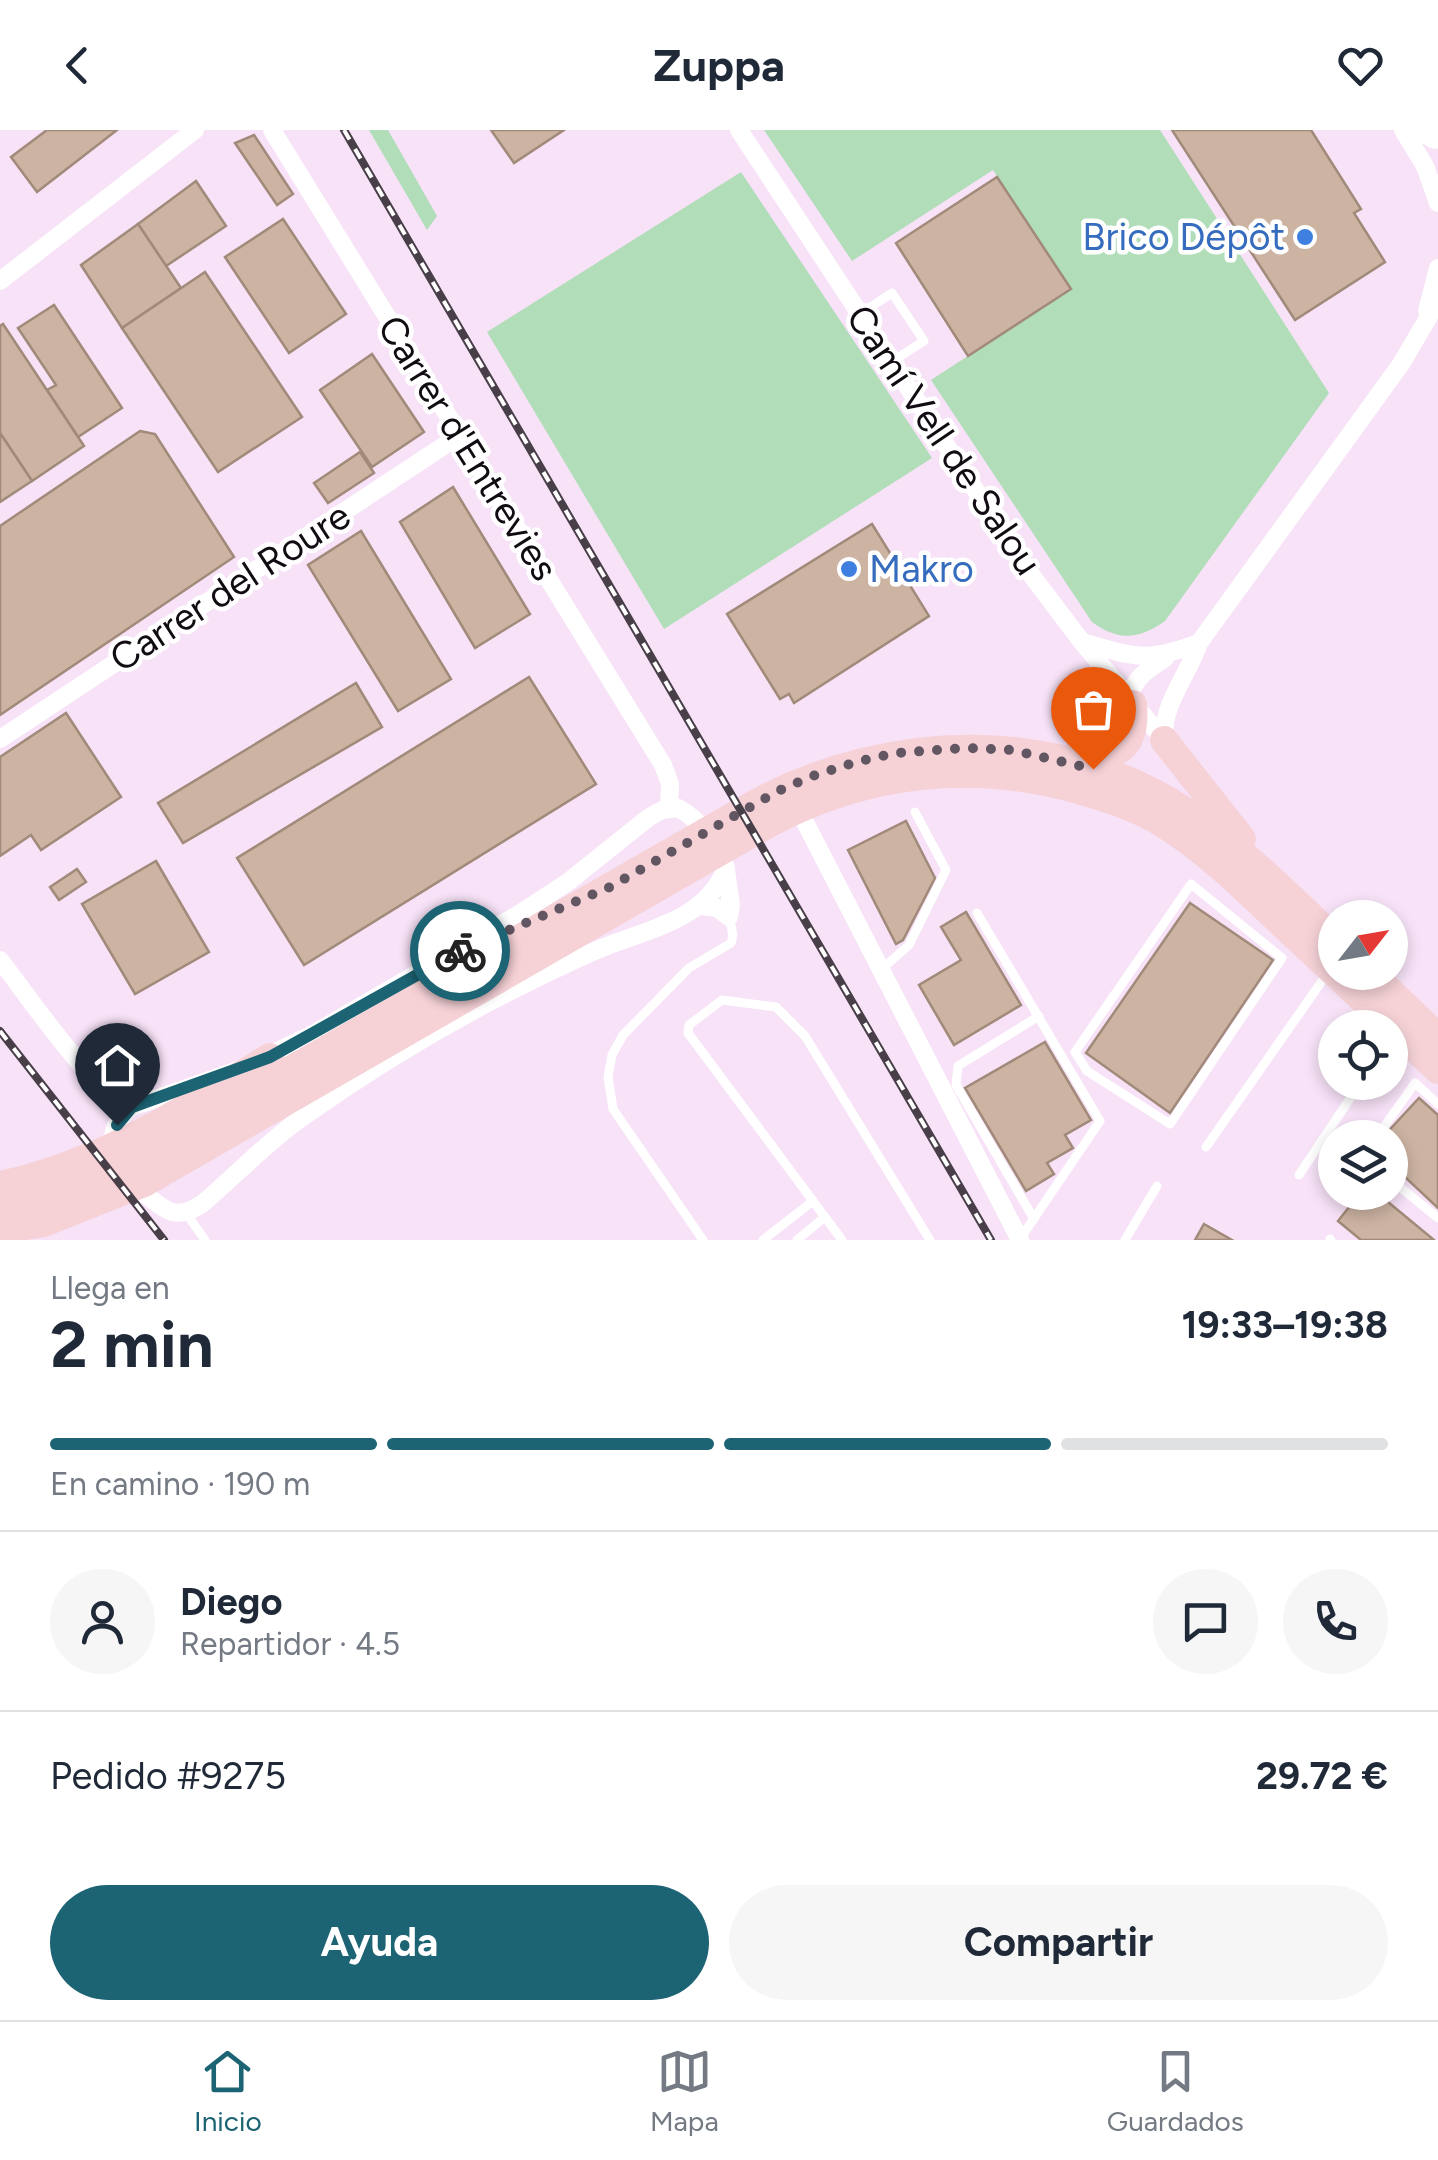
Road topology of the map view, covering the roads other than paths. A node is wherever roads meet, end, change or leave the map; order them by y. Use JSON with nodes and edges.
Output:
{"nodes":[{"id":1,"x":196,"y":130,"type":"edge"},
{"id":2,"x":272,"y":130,"type":"edge"},
{"id":3,"x":739,"y":130,"type":"edge"},
{"id":4,"x":1403,"y":130,"type":"edge"},
{"id":5,"x":1438,"y":203,"type":"edge"},
{"id":6,"x":1438,"y":268,"type":"edge"},
{"id":7,"x":0,"y":281,"type":"edge"},
{"id":8,"x":1438,"y":301,"type":"edge"},
{"id":9,"x":860,"y":314,"type":"junction"},
{"id":10,"x":1432,"y":321,"type":"edge"},
{"id":11,"x":891,"y":362,"type":"junction"},
{"id":12,"x":460,"y":435,"type":"junction"},
{"id":13,"x":1082,"y":642,"type":"junction"},
{"id":14,"x":1199,"y":643,"type":"junction"},
{"id":15,"x":1174,"y":652,"type":"junction"},
{"id":16,"x":1176,"y":691,"type":"junction"},
{"id":17,"x":1133,"y":703,"type":"junction"},
{"id":18,"x":0,"y":739,"type":"edge"},
{"id":19,"x":1164,"y":740,"type":"junction"},
{"id":20,"x":1012,"y":750,"type":"junction"},
{"id":21,"x":663,"y":765,"type":"junction"},
{"id":22,"x":669,"y":809,"type":"junction"},
{"id":23,"x":915,"y":812,"type":"dead end"},
{"id":24,"x":781,"y":815,"type":"junction"},
{"id":25,"x":705,"y":845,"type":"junction"},
{"id":26,"x":1242,"y":886,"type":"junction"},
{"id":27,"x":610,"y":887,"type":"junction"},
{"id":28,"x":1287,"y":894,"type":"junction"},
{"id":29,"x":701,"y":906,"type":"junction"},
{"id":30,"x":977,"y":913,"type":"dead end"},
{"id":31,"x":1228,"y":914,"type":"junction"},
{"id":32,"x":728,"y":918,"type":"junction"},
{"id":33,"x":602,"y":921,"type":"junction"},
{"id":34,"x":1318,"y":923,"type":"edge"},
{"id":35,"x":1276,"y":936,"type":"junction"},
{"id":36,"x":467,"y":946,"type":"junction"},
{"id":37,"x":0,"y":960,"type":"edge"},
{"id":38,"x":1318,"y":962,"type":"edge"},
{"id":39,"x":882,"y":969,"type":"junction"},
{"id":40,"x":1318,"y":986,"type":"edge"},
{"id":41,"x":513,"y":989,"type":"junction"},
{"id":42,"x":1351,"y":990,"type":"edge"},
{"id":43,"x":1389,"y":990,"type":"edge"},
{"id":44,"x":1371,"y":1010,"type":"edge"},
{"id":45,"x":1038,"y":1016,"type":"junction"},
{"id":46,"x":1438,"y":1036,"type":"edge"},
{"id":47,"x":1408,"y":1044,"type":"edge"},
{"id":48,"x":270,"y":1057,"type":"junction"},
{"id":49,"x":390,"y":1062,"type":"junction"},
{"id":50,"x":1438,"y":1070,"type":"edge"},
{"id":51,"x":96,"y":1081,"type":"junction"},
{"id":52,"x":1349,"y":1100,"type":"edge"},
{"id":53,"x":1438,"y":1104,"type":"edge"},
{"id":54,"x":132,"y":1107,"type":"junction"},
{"id":55,"x":266,"y":1114,"type":"junction"},
{"id":56,"x":1389,"y":1120,"type":"edge"},
{"id":57,"x":1206,"y":1147,"type":"dead end"},
{"id":58,"x":126,"y":1158,"type":"junction"},
{"id":59,"x":1299,"y":1175,"type":"dead end"},
{"id":60,"x":100,"y":1177,"type":"junction"},
{"id":61,"x":0,"y":1185,"type":"edge"},
{"id":62,"x":1157,"y":1186,"type":"dead end"},
{"id":63,"x":1408,"y":1194,"type":"edge"},
{"id":64,"x":813,"y":1201,"type":"junction"},
{"id":65,"x":0,"y":1206,"type":"edge"},
{"id":66,"x":186,"y":1212,"type":"junction"},
{"id":67,"x":825,"y":1217,"type":"junction"},
{"id":68,"x":1438,"y":1218,"type":"edge"},
{"id":69,"x":1034,"y":1219,"type":"junction"},
{"id":70,"x":0,"y":1230,"type":"edge"},
{"id":71,"x":205,"y":1240,"type":"edge"},
{"id":72,"x":703,"y":1240,"type":"edge"},
{"id":73,"x":763,"y":1240,"type":"edge"},
{"id":74,"x":796,"y":1240,"type":"edge"},
{"id":75,"x":842,"y":1240,"type":"edge"},
{"id":76,"x":930,"y":1240,"type":"edge"},
{"id":77,"x":1020,"y":1240,"type":"edge"},
{"id":78,"x":1125,"y":1240,"type":"edge"}],
"edges":[{"from":1,"to":7,"type":"street"},
{"from":2,"to":12,"type":"street","name":"Carrer d'Entrevies"},
{"from":3,"to":9,"type":"street","name":"Camí Vell de Salou"},
{"from":4,"to":5,"type":"street"},
{"from":6,"to":10,"type":"street"},
{"from":8,"to":10,"type":"street"},
{"from":9,"to":11,"type":"street","name":"Camí Vell de Salou"},
{"from":9,"to":11,"type":"lane"},
{"from":10,"to":14,"type":"street"},
{"from":11,"to":13,"type":"street","name":"Camí Vell de Salou"},
{"from":12,"to":18,"type":"street","name":"Carrer del Roure"},
{"from":12,"to":21,"type":"street","name":"Carrer d'Entrevies"},
{"from":13,"to":15,"type":"street"},
{"from":13,"to":17,"type":"street","name":"Camí Vell de Salou"},
{"from":14,"to":15,"type":"street"},
{"from":14,"to":16,"type":"street"},
{"from":15,"to":17,"type":"street"},
{"from":16,"to":17,"type":"street"},
{"from":16,"to":19,"type":"street"},
{"from":17,"to":19,"type":"street","name":"Camí Vell de Salou"},
{"from":17,"to":20,"type":"highway"},
{"from":19,"to":28,"type":"highway"},
{"from":20,"to":24,"type":"highway"},
{"from":20,"to":28,"type":"highway"},
{"from":21,"to":22,"type":"street","name":"Carrer d'Entrevies"},
{"from":21,"to":25,"type":"street","name":"Carrer d'Entrevies"},
{"from":22,"to":25,"type":"street"},
{"from":22,"to":36,"type":"street"},
{"from":23,"to":39,"type":"lane"},
{"from":24,"to":25,"type":"highway"},
{"from":24,"to":26,"type":"highway"},
{"from":24,"to":39,"type":"street"},
{"from":25,"to":27,"type":"highway"},
{"from":25,"to":29,"type":"street"},
{"from":25,"to":32,"type":"street"},
{"from":25,"to":33,"type":"highway"},
{"from":26,"to":31,"type":"lane"},
{"from":26,"to":35,"type":"highway"},
{"from":27,"to":36,"type":"highway"},
{"from":27,"to":58,"type":"highway"},
{"from":28,"to":34,"type":"highway"},
{"from":29,"to":32,"type":"street"},
{"from":29,"to":41,"type":"street"},
{"from":30,"to":45,"type":"lane"},
{"from":31,"to":35,"type":"lane"},
{"from":31,"to":35,"type":"lane"},
{"from":32,"to":72,"type":"lane"},
{"from":33,"to":41,"type":"highway"},
{"from":33,"to":55,"type":"highway"},
{"from":35,"to":38,"type":"highway"},
{"from":36,"to":48,"type":"street"},
{"from":37,"to":51,"type":"street"},
{"from":39,"to":77,"type":"street"},
{"from":40,"to":57,"type":"lane"},
{"from":41,"to":49,"type":"street"},
{"from":42,"to":44,"type":"highway"},
{"from":43,"to":46,"type":"highway"},
{"from":45,"to":69,"type":"lane"},
{"from":45,"to":69,"type":"lane"},
{"from":47,"to":50,"type":"highway"},
{"from":48,"to":54,"type":"street"},
{"from":48,"to":58,"type":"highway"},
{"from":49,"to":55,"type":"highway"},
{"from":49,"to":66,"type":"street"},
{"from":51,"to":54,"type":"street"},
{"from":51,"to":58,"type":"street"},
{"from":52,"to":59,"type":"lane"},
{"from":53,"to":56,"type":"lane"},
{"from":54,"to":58,"type":"street"},
{"from":55,"to":58,"type":"highway"},
{"from":58,"to":60,"type":"highway"},
{"from":58,"to":66,"type":"street"},
{"from":60,"to":61,"type":"highway"},
{"from":60,"to":65,"type":"highway"},
{"from":60,"to":70,"type":"highway"},
{"from":62,"to":78,"type":"lane"},
{"from":63,"to":68,"type":"lane"},
{"from":64,"to":67,"type":"lane"},
{"from":64,"to":73,"type":"lane"},
{"from":64,"to":76,"type":"lane"},
{"from":66,"to":71,"type":"lane"},
{"from":67,"to":74,"type":"lane"},
{"from":67,"to":75,"type":"lane"},
{"from":69,"to":77,"type":"lane"}]}
